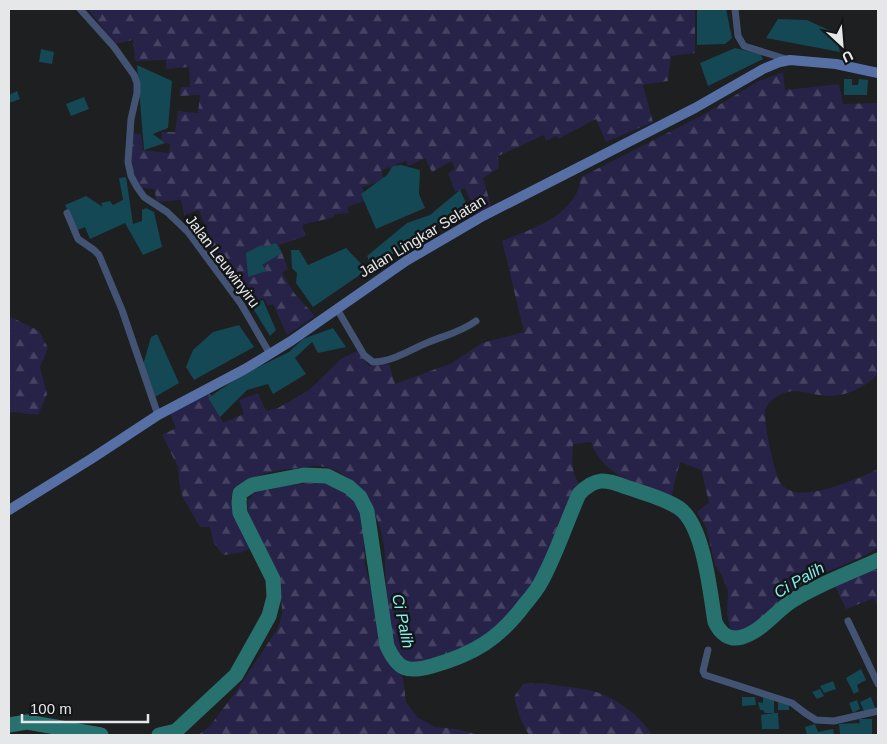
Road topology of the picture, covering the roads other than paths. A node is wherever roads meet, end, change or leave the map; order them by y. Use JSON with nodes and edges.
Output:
{"nodes":[{"id":1,"x":80,"y":9,"type":"edge"},
{"id":2,"x":735,"y":9,"type":"edge"},
{"id":3,"x":790,"y":60,"type":"junction"},
{"id":4,"x":878,"y":73,"type":"edge"},
{"id":5,"x":67,"y":213,"type":"dead end"},
{"id":6,"x":337,"y":309,"type":"junction"},
{"id":7,"x":476,"y":322,"type":"dead end"},
{"id":8,"x":270,"y":354,"type":"junction"},
{"id":9,"x":158,"y":415,"type":"junction"},
{"id":10,"x":9,"y":510,"type":"edge"},
{"id":11,"x":848,"y":621,"type":"dead end"},
{"id":12,"x":708,"y":650,"type":"dead end"},
{"id":13,"x":878,"y":684,"type":"edge"},
{"id":14,"x":878,"y":711,"type":"edge"}],
"edges":[{"from":1,"to":8,"type":"street","name":"Jalan Leuwinyiru"},
{"from":2,"to":3,"type":"street"},
{"from":3,"to":4,"type":"street","name":"Jalan Lingkar Selatan"},
{"from":3,"to":6,"type":"street","name":"Jalan Lingkar Selatan"},
{"from":5,"to":9,"type":"street"},
{"from":6,"to":7,"type":"street"},
{"from":6,"to":8,"type":"street","name":"Jalan Lingkar Selatan"},
{"from":8,"to":9,"type":"street","name":"Jalan Lingkar Selatan"},
{"from":9,"to":10,"type":"street","name":"Jalan Lingkar Selatan"},
{"from":11,"to":13,"type":"street"},
{"from":12,"to":14,"type":"street"}]}
